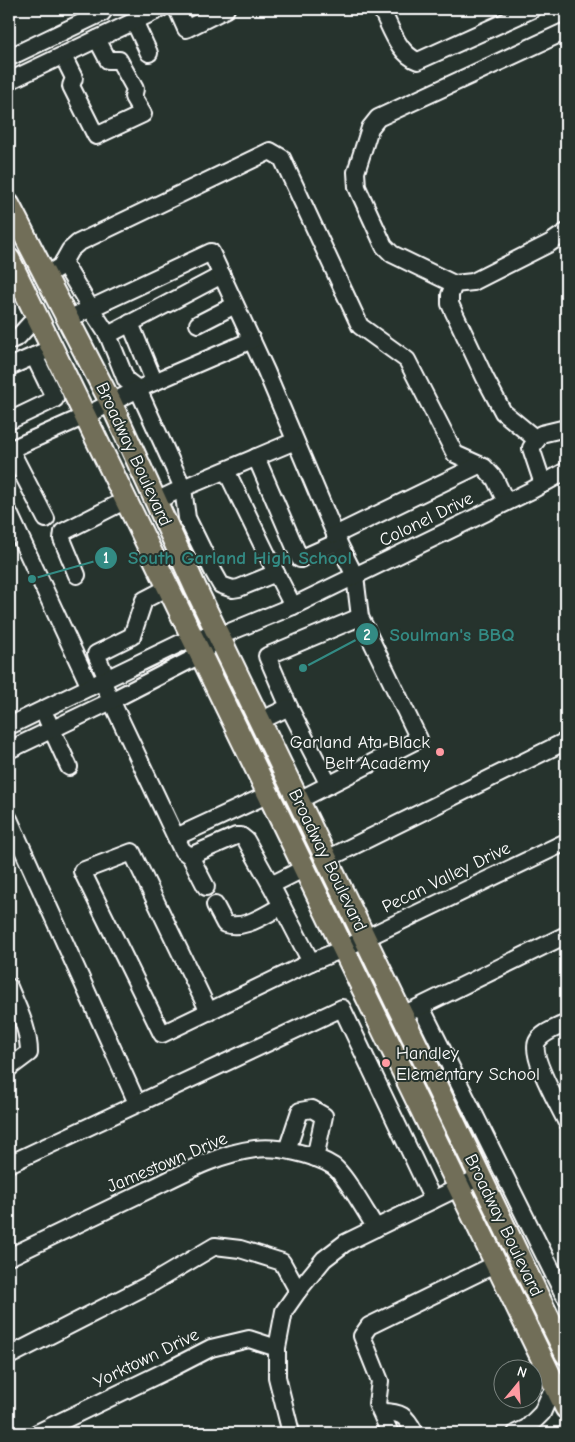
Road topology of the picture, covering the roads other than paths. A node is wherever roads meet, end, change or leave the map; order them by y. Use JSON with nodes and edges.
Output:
{"nodes":[{"id":1,"x":105,"y":9,"type":"edge"},
{"id":2,"x":160,"y":9,"type":"edge"},
{"id":3,"x":177,"y":9,"type":"edge"},
{"id":4,"x":226,"y":9,"type":"edge"},
{"id":5,"x":381,"y":9,"type":"edge"},
{"id":6,"x":533,"y":9,"type":"edge"},
{"id":7,"x":134,"y":21,"type":"junction"},
{"id":8,"x":64,"y":31,"type":"junction"},
{"id":9,"x":566,"y":31,"type":"edge"},
{"id":10,"x":97,"y":40,"type":"junction"},
{"id":11,"x":68,"y":53,"type":"junction"},
{"id":12,"x":149,"y":53,"type":"dead end"},
{"id":13,"x":9,"y":55,"type":"edge"},
{"id":14,"x":14,"y":78,"type":"edge"},
{"id":15,"x":9,"y":205,"type":"edge"},
{"id":16,"x":566,"y":232,"type":"edge"},
{"id":17,"x":18,"y":245,"type":"edge"},
{"id":18,"x":9,"y":259,"type":"edge"},
{"id":19,"x":63,"y":262,"type":"junction"},
{"id":20,"x":222,"y":275,"type":"junction"},
{"id":21,"x":45,"y":276,"type":"junction"},
{"id":22,"x":454,"y":284,"type":"junction"},
{"id":23,"x":15,"y":287,"type":"edge"},
{"id":24,"x":235,"y":305,"type":"junction"},
{"id":25,"x":91,"y":309,"type":"junction"},
{"id":26,"x":36,"y":317,"type":"junction"},
{"id":27,"x":68,"y":319,"type":"junction"},
{"id":28,"x":130,"y":324,"type":"junction"},
{"id":29,"x":198,"y":324,"type":"dead end"},
{"id":30,"x":108,"y":335,"type":"junction"},
{"id":31,"x":252,"y":340,"type":"junction"},
{"id":32,"x":9,"y":341,"type":"edge"},
{"id":33,"x":43,"y":352,"type":"junction"},
{"id":34,"x":9,"y":367,"type":"edge"},
{"id":35,"x":57,"y":382,"type":"junction"},
{"id":36,"x":154,"y":382,"type":"junction"},
{"id":37,"x":138,"y":389,"type":"junction"},
{"id":38,"x":111,"y":403,"type":"junction"},
{"id":39,"x":85,"y":416,"type":"junction"},
{"id":40,"x":9,"y":421,"type":"edge"},
{"id":41,"x":566,"y":428,"type":"edge"},
{"id":42,"x":537,"y":440,"type":"junction"},
{"id":43,"x":295,"y":441,"type":"junction"},
{"id":44,"x":10,"y":450,"type":"edge"},
{"id":45,"x":256,"y":457,"type":"junction"},
{"id":46,"x":479,"y":465,"type":"junction"},
{"id":47,"x":226,"y":470,"type":"junction"},
{"id":48,"x":566,"y":471,"type":"edge"},
{"id":49,"x":543,"y":484,"type":"junction"},
{"id":50,"x":183,"y":488,"type":"junction"},
{"id":51,"x":156,"y":500,"type":"junction"},
{"id":52,"x":506,"y":502,"type":"junction"},
{"id":53,"x":129,"y":505,"type":"junction"},
{"id":54,"x":9,"y":513,"type":"edge"},
{"id":55,"x":46,"y":519,"type":"dead end"},
{"id":56,"x":337,"y":538,"type":"junction"},
{"id":57,"x":200,"y":544,"type":"junction"},
{"id":58,"x":180,"y":553,"type":"junction"},
{"id":59,"x":212,"y":569,"type":"junction"},
{"id":60,"x":276,"y":573,"type":"junction"},
{"id":61,"x":77,"y":575,"type":"dead end"},
{"id":62,"x":355,"y":576,"type":"junction"},
{"id":63,"x":192,"y":579,"type":"junction"},
{"id":64,"x":169,"y":587,"type":"junction"},
{"id":65,"x":293,"y":606,"type":"junction"},
{"id":66,"x":360,"y":617,"type":"junction"},
{"id":67,"x":220,"y":636,"type":"junction"},
{"id":68,"x":198,"y":646,"type":"junction"},
{"id":69,"x":99,"y":682,"type":"junction"},
{"id":70,"x":112,"y":700,"type":"junction"},
{"id":71,"x":289,"y":707,"type":"junction"},
{"id":72,"x":43,"y":710,"type":"junction"},
{"id":73,"x":260,"y":721,"type":"junction"},
{"id":74,"x":9,"y":726,"type":"edge"},
{"id":75,"x":51,"y":729,"type":"junction"},
{"id":76,"x":566,"y":741,"type":"edge"},
{"id":77,"x":9,"y":750,"type":"edge"},
{"id":78,"x":69,"y":767,"type":"dead end"},
{"id":79,"x":329,"y":785,"type":"junction"},
{"id":80,"x":295,"y":793,"type":"junction"},
{"id":81,"x":269,"y":794,"type":"junction"},
{"id":82,"x":9,"y":819,"type":"edge"},
{"id":83,"x":176,"y":837,"type":"junction"},
{"id":84,"x":566,"y":842,"type":"edge"},
{"id":85,"x":190,"y":856,"type":"junction"},
{"id":86,"x":327,"y":859,"type":"junction"},
{"id":87,"x":305,"y":868,"type":"junction"},
{"id":88,"x":271,"y":885,"type":"junction"},
{"id":89,"x":206,"y":887,"type":"dead end"},
{"id":90,"x":215,"y":905,"type":"dead end"},
{"id":91,"x":282,"y":906,"type":"junction"},
{"id":92,"x":566,"y":935,"type":"edge"},
{"id":93,"x":365,"y":938,"type":"junction"},
{"id":94,"x":343,"y":948,"type":"junction"},
{"id":95,"x":311,"y":962,"type":"junction"},
{"id":96,"x":9,"y":987,"type":"edge"},
{"id":97,"x":412,"y":1011,"type":"junction"},
{"id":98,"x":209,"y":1012,"type":"junction"},
{"id":99,"x":566,"y":1023,"type":"edge"},
{"id":100,"x":9,"y":1068,"type":"edge"},
{"id":101,"x":138,"y":1103,"type":"junction"},
{"id":102,"x":566,"y":1120,"type":"edge"},
{"id":103,"x":286,"y":1150,"type":"junction"},
{"id":104,"x":315,"y":1158,"type":"junction"},
{"id":105,"x":9,"y":1164,"type":"edge"},
{"id":106,"x":480,"y":1177,"type":"junction"},
{"id":107,"x":459,"y":1188,"type":"junction"},
{"id":108,"x":433,"y":1200,"type":"junction"},
{"id":109,"x":376,"y":1228,"type":"junction"},
{"id":110,"x":9,"y":1257,"type":"edge"},
{"id":111,"x":496,"y":1264,"type":"junction"},
{"id":112,"x":298,"y":1291,"type":"junction"},
{"id":113,"x":566,"y":1297,"type":"edge"},
{"id":114,"x":276,"y":1348,"type":"junction"},
{"id":115,"x":566,"y":1354,"type":"edge"},
{"id":116,"x":9,"y":1356,"type":"edge"},
{"id":117,"x":564,"y":1396,"type":"edge"},
{"id":118,"x":381,"y":1412,"type":"junction"},
{"id":119,"x":37,"y":1433,"type":"edge"},
{"id":120,"x":291,"y":1433,"type":"edge"},
{"id":121,"x":390,"y":1433,"type":"edge"},
{"id":122,"x":415,"y":1433,"type":"edge"},
{"id":123,"x":516,"y":1433,"type":"edge"}],
"edges":[{"from":1,"to":8,"type":"street"},
{"from":2,"to":7,"type":"street"},
{"from":3,"to":4,"type":"street"},
{"from":5,"to":6,"type":"street"},
{"from":7,"to":10,"type":"street"},
{"from":7,"to":12,"type":"street"},
{"from":8,"to":11,"type":"street"},
{"from":8,"to":13,"type":"street"},
{"from":9,"to":22,"type":"street"},
{"from":10,"to":11,"type":"street"},
{"from":10,"to":11,"type":"street"},
{"from":11,"to":14,"type":"street"},
{"from":13,"to":14,"type":"street"},
{"from":15,"to":17,"type":"main road","name":"Broadway Boulevard"},
{"from":16,"to":22,"type":"street"},
{"from":17,"to":21,"type":"main road","name":"Broadway Boulevard"},
{"from":18,"to":23,"type":"main road","name":"Broadway Boulevard"},
{"from":19,"to":21,"type":"street"},
{"from":19,"to":25,"type":"street"},
{"from":19,"to":46,"type":"street"},
{"from":20,"to":24,"type":"street"},
{"from":20,"to":25,"type":"street"},
{"from":20,"to":28,"type":"street"},
{"from":21,"to":27,"type":"main road","name":"Broadway Boulevard"},
{"from":22,"to":42,"type":"street"},
{"from":23,"to":26,"type":"main road","name":"Broadway Boulevard"},
{"from":24,"to":29,"type":"street"},
{"from":24,"to":31,"type":"street"},
{"from":25,"to":27,"type":"street"},
{"from":25,"to":30,"type":"street"},
{"from":26,"to":32,"type":"street"},
{"from":26,"to":33,"type":"main road","name":"Broadway Boulevard"},
{"from":27,"to":38,"type":"main road","name":"Broadway Boulevard"},
{"from":28,"to":30,"type":"street"},
{"from":28,"to":36,"type":"street"},
{"from":30,"to":37,"type":"street"},
{"from":31,"to":36,"type":"street"},
{"from":31,"to":43,"type":"street"},
{"from":33,"to":34,"type":"street"},
{"from":33,"to":35,"type":"main road","name":"Broadway Boulevard"},
{"from":35,"to":39,"type":"main road","name":"Broadway Boulevard"},
{"from":35,"to":40,"type":"street"},
{"from":36,"to":37,"type":"street"},
{"from":37,"to":38,"type":"street"},
{"from":37,"to":50,"type":"street"},
{"from":38,"to":39,"type":"street"},
{"from":38,"to":51,"type":"main road","name":"Broadway Boulevard"},
{"from":39,"to":44,"type":"street"},
{"from":39,"to":53,"type":"main road","name":"Broadway Boulevard"},
{"from":41,"to":42,"type":"street"},
{"from":42,"to":49,"type":"street"},
{"from":43,"to":45,"type":"street"},
{"from":43,"to":56,"type":"street"},
{"from":44,"to":55,"type":"street"},
{"from":45,"to":47,"type":"street"},
{"from":45,"to":56,"type":"street"},
{"from":46,"to":52,"type":"street"},
{"from":46,"to":56,"type":"street"},
{"from":47,"to":50,"type":"street"},
{"from":47,"to":60,"type":"street"},
{"from":48,"to":49,"type":"street","name":"Colonel Drive"},
{"from":49,"to":52,"type":"street","name":"Colonel Drive"},
{"from":50,"to":51,"type":"street"},
{"from":50,"to":57,"type":"street"},
{"from":51,"to":53,"type":"main road"},
{"from":51,"to":58,"type":"main road","name":"Broadway Boulevard"},
{"from":52,"to":62,"type":"street","name":"Colonel Drive"},
{"from":53,"to":61,"type":"street"},
{"from":53,"to":64,"type":"main road","name":"Broadway Boulevard"},
{"from":54,"to":69,"type":"street"},
{"from":56,"to":62,"type":"street"},
{"from":57,"to":58,"type":"street"},
{"from":57,"to":59,"type":"street"},
{"from":58,"to":63,"type":"main road","name":"Broadway Boulevard"},
{"from":59,"to":60,"type":"street"},
{"from":59,"to":63,"type":"street"},
{"from":60,"to":65,"type":"street"},
{"from":62,"to":65,"type":"street","name":"Colonel Drive"},
{"from":62,"to":66,"type":"street"},
{"from":63,"to":67,"type":"main road","name":"Broadway Boulevard"},
{"from":64,"to":68,"type":"main road","name":"Broadway Boulevard"},
{"from":64,"to":69,"type":"street"},
{"from":65,"to":67,"type":"street","name":"Colonel Drive"},
{"from":66,"to":71,"type":"street"},
{"from":66,"to":79,"type":"street"},
{"from":67,"to":68,"type":"street","name":"Colonel Drive"},
{"from":67,"to":73,"type":"main road","name":"Broadway Boulevard"},
{"from":68,"to":69,"type":"street","name":"Colonel Drive"},
{"from":68,"to":70,"type":"street","name":"Colonel Drive"},
{"from":68,"to":81,"type":"main road","name":"Broadway Boulevard"},
{"from":69,"to":70,"type":"street"},
{"from":69,"to":72,"type":"street","name":"Colonel Drive"},
{"from":70,"to":75,"type":"street","name":"Colonel Drive"},
{"from":70,"to":83,"type":"street"},
{"from":71,"to":73,"type":"street"},
{"from":71,"to":79,"type":"street"},
{"from":72,"to":74,"type":"street","name":"Colonel Drive"},
{"from":72,"to":75,"type":"street"},
{"from":73,"to":80,"type":"main road","name":"Broadway Boulevard"},
{"from":75,"to":77,"type":"street","name":"Colonel Drive"},
{"from":75,"to":78,"type":"street"},
{"from":76,"to":86,"type":"street"},
{"from":79,"to":80,"type":"street"},
{"from":80,"to":81,"type":"main road"},
{"from":80,"to":86,"type":"main road","name":"Broadway Boulevard"},
{"from":81,"to":83,"type":"street"},
{"from":81,"to":87,"type":"main road","name":"Broadway Boulevard"},
{"from":82,"to":101,"type":"street"},
{"from":83,"to":85,"type":"street"},
{"from":84,"to":93,"type":"street","name":"Pecan Valley Drive"},
{"from":85,"to":88,"type":"street"},
{"from":85,"to":89,"type":"street"},
{"from":86,"to":93,"type":"main road","name":"Broadway Boulevard"},
{"from":87,"to":88,"type":"street"},
{"from":87,"to":94,"type":"main road","name":"Broadway Boulevard"},
{"from":88,"to":91,"type":"street"},
{"from":90,"to":91,"type":"street"},
{"from":91,"to":95,"type":"street"},
{"from":92,"to":97,"type":"street"},
{"from":93,"to":94,"type":"street","name":"Pecan Valley Drive"},
{"from":93,"to":97,"type":"main road","name":"Broadway Boulevard"},
{"from":94,"to":95,"type":"street","name":"Pecan Valley Drive"},
{"from":94,"to":107,"type":"main road","name":"Broadway Boulevard"},
{"from":95,"to":98,"type":"street","name":"Pecan Valley Drive"},
{"from":96,"to":100,"type":"street"},
{"from":97,"to":106,"type":"main road","name":"Broadway Boulevard"},
{"from":97,"to":113,"type":"street"},
{"from":98,"to":98,"type":"street","name":"Pecan Valley Drive"},
{"from":99,"to":102,"type":"street"},
{"from":101,"to":105,"type":"street"},
{"from":101,"to":108,"type":"street"},
{"from":103,"to":104,"type":"street","name":"Jamestown Drive"},
{"from":103,"to":104,"type":"street"},
{"from":103,"to":110,"type":"street","name":"Jamestown Drive"},
{"from":104,"to":109,"type":"street","name":"Jamestown Drive"},
{"from":106,"to":107,"type":"street"},
{"from":106,"to":115,"type":"main road","name":"Broadway Boulevard"},
{"from":107,"to":108,"type":"street"},
{"from":107,"to":111,"type":"main road","name":"Broadway Boulevard"},
{"from":108,"to":109,"type":"street"},
{"from":109,"to":112,"type":"street"},
{"from":111,"to":117,"type":"main road","name":"Broadway Boulevard"},
{"from":111,"to":118,"type":"street"},
{"from":112,"to":114,"type":"street"},
{"from":112,"to":116,"type":"street"},
{"from":114,"to":119,"type":"street","name":"Yorktown Drive"},
{"from":114,"to":120,"type":"street"},
{"from":117,"to":123,"type":"street"},
{"from":118,"to":121,"type":"street"},
{"from":118,"to":122,"type":"street"}]}
